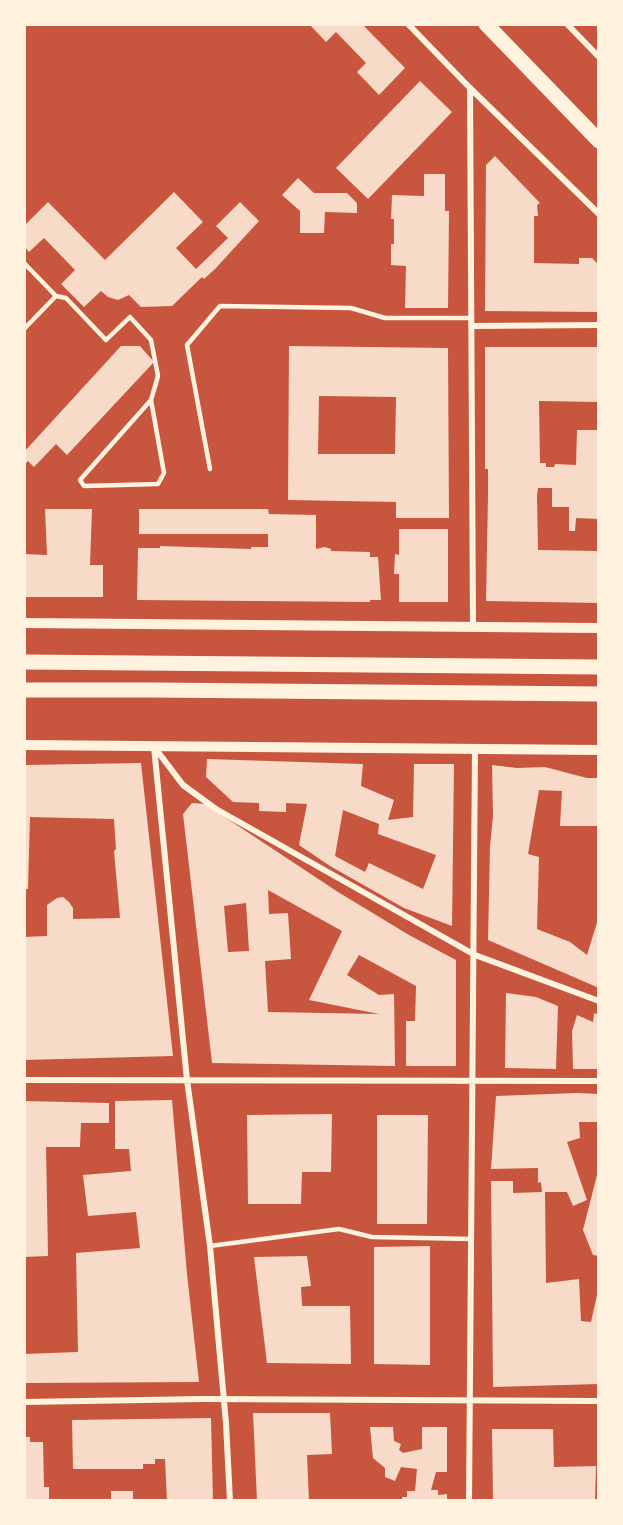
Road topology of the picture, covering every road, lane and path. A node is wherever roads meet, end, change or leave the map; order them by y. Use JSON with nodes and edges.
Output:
{"nodes":[{"id":1,"x":408,"y":24,"type":"edge"},
{"id":2,"x":486,"y":24,"type":"edge"},
{"id":3,"x":567,"y":24,"type":"edge"},
{"id":4,"x":416,"y":27,"type":"edge"},
{"id":5,"x":599,"y":57,"type":"edge"},
{"id":6,"x":470,"y":88,"type":"junction"},
{"id":7,"x":599,"y":141,"type":"edge"},
{"id":8,"x":599,"y":214,"type":"edge"},
{"id":9,"x":24,"y":262,"type":"edge"},
{"id":10,"x":56,"y":296,"type":"junction"},
{"id":11,"x":472,"y":318,"type":"junction"},
{"id":12,"x":599,"y":325,"type":"edge"},
{"id":13,"x":472,"y":326,"type":"junction"},
{"id":14,"x":24,"y":328,"type":"edge"},
{"id":15,"x":151,"y":400,"type":"junction"},
{"id":16,"x":210,"y":469,"type":"dead end"},
{"id":17,"x":24,"y":623,"type":"edge"},
{"id":18,"x":473,"y":628,"type":"junction"},
{"id":19,"x":599,"y":628,"type":"edge"},
{"id":20,"x":24,"y":662,"type":"edge"},
{"id":21,"x":599,"y":667,"type":"edge"},
{"id":22,"x":24,"y":690,"type":"edge"},
{"id":23,"x":599,"y":694,"type":"edge"},
{"id":24,"x":24,"y":745,"type":"edge"},
{"id":25,"x":154,"y":747,"type":"junction"},
{"id":26,"x":475,"y":749,"type":"junction"},
{"id":27,"x":599,"y":750,"type":"edge"},
{"id":28,"x":474,"y":955,"type":"junction"},
{"id":29,"x":599,"y":1001,"type":"edge"},
{"id":30,"x":24,"y":1080,"type":"edge"},
{"id":31,"x":187,"y":1080,"type":"junction"},
{"id":32,"x":599,"y":1080,"type":"edge"},
{"id":33,"x":473,"y":1081,"type":"junction"},
{"id":34,"x":471,"y":1239,"type":"junction"},
{"id":35,"x":210,"y":1246,"type":"junction"},
{"id":36,"x":224,"y":1400,"type":"junction"},
{"id":37,"x":470,"y":1401,"type":"junction"},
{"id":38,"x":599,"y":1401,"type":"edge"},
{"id":39,"x":24,"y":1402,"type":"edge"},
{"id":40,"x":230,"y":1501,"type":"edge"},
{"id":41,"x":469,"y":1501,"type":"edge"}],
"edges":[{"from":1,"to":4,"type":"street"},
{"from":2,"to":7,"type":"main road"},
{"from":3,"to":5,"type":"street"},
{"from":4,"to":6,"type":"street"},
{"from":6,"to":8,"type":"street"},
{"from":6,"to":11,"type":"street"},
{"from":9,"to":10,"type":"lane"},
{"from":10,"to":14,"type":"lane"},
{"from":10,"to":15,"type":"lane"},
{"from":11,"to":13,"type":"street"},
{"from":11,"to":16,"type":"lane"},
{"from":12,"to":13,"type":"street"},
{"from":13,"to":18,"type":"street"},
{"from":15,"to":15,"type":"lane"},
{"from":17,"to":18,"type":"street"},
{"from":18,"to":19,"type":"street"},
{"from":20,"to":21,"type":"main road"},
{"from":22,"to":23,"type":"main road"},
{"from":24,"to":25,"type":"street"},
{"from":25,"to":26,"type":"street"},
{"from":25,"to":28,"type":"street"},
{"from":25,"to":31,"type":"street"},
{"from":26,"to":27,"type":"street"},
{"from":26,"to":28,"type":"street"},
{"from":28,"to":29,"type":"street"},
{"from":28,"to":33,"type":"street"},
{"from":30,"to":31,"type":"street"},
{"from":31,"to":33,"type":"street"},
{"from":31,"to":35,"type":"street"},
{"from":32,"to":33,"type":"street"},
{"from":33,"to":34,"type":"street"},
{"from":34,"to":35,"type":"lane"},
{"from":34,"to":37,"type":"street"},
{"from":35,"to":36,"type":"street"},
{"from":36,"to":37,"type":"street"},
{"from":36,"to":39,"type":"street"},
{"from":36,"to":40,"type":"street"},
{"from":37,"to":38,"type":"street"},
{"from":37,"to":41,"type":"street"}]}
